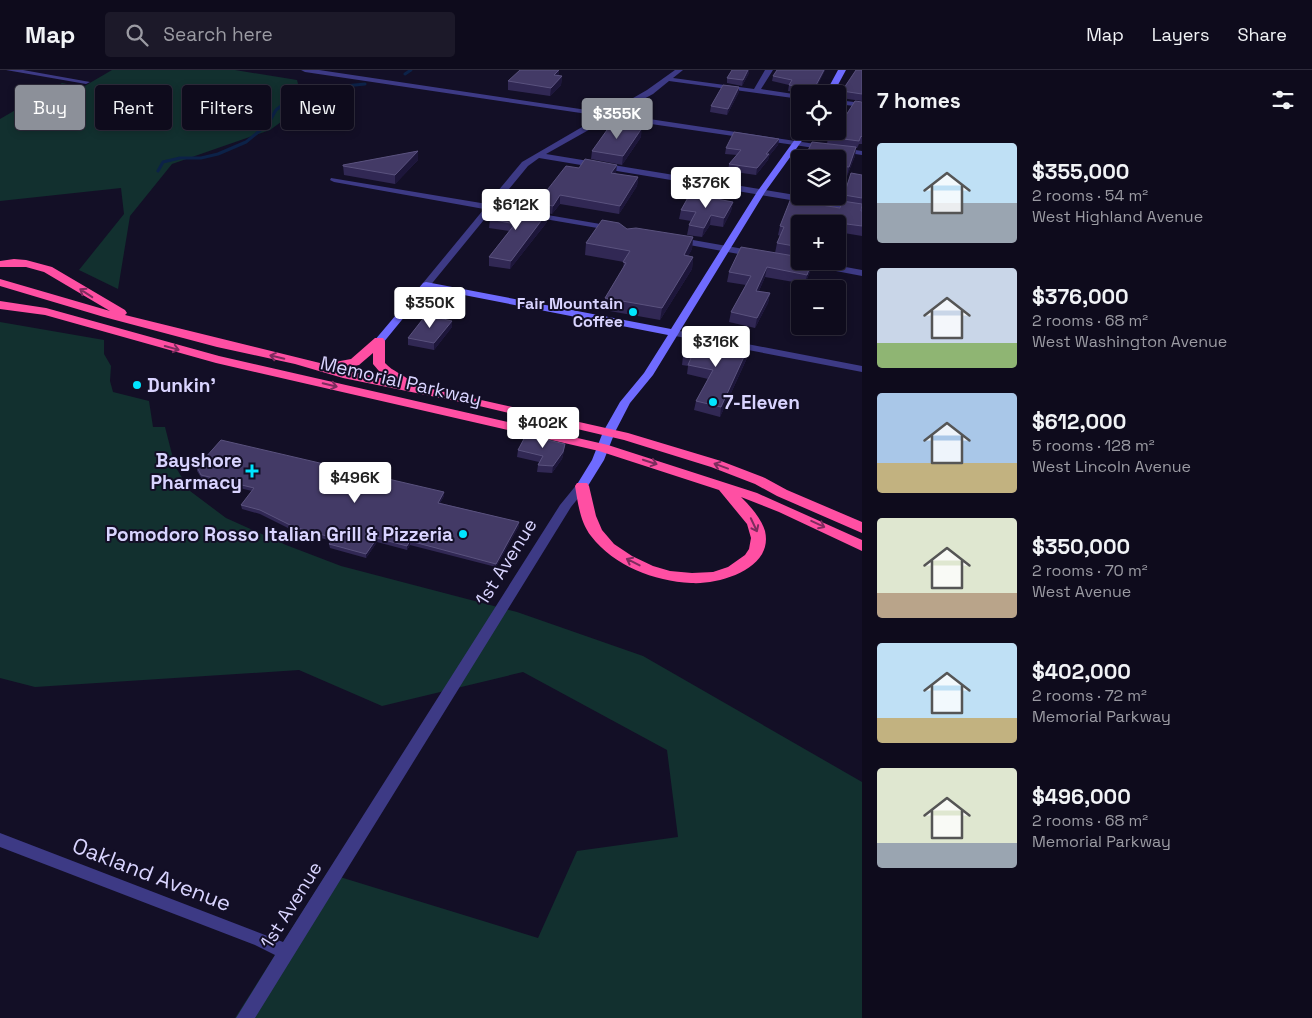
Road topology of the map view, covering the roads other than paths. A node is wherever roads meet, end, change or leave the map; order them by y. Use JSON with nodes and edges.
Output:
{"nodes":[{"id":1,"x":10,"y":70,"type":"edge"},
{"id":2,"x":305,"y":70,"type":"edge"},
{"id":3,"x":679,"y":70,"type":"edge"},
{"id":4,"x":769,"y":70,"type":"edge"},
{"id":5,"x":842,"y":70,"type":"edge"},
{"id":6,"x":668,"y":79,"type":"junction"},
{"id":7,"x":86,"y":82,"type":"dead end"},
{"id":8,"x":833,"y":85,"type":"edge"},
{"id":9,"x":756,"y":91,"type":"junction"},
{"id":10,"x":791,"y":96,"type":"edge"},
{"id":11,"x":846,"y":103,"type":"edge"},
{"id":12,"x":862,"y":105,"type":"edge"},
{"id":13,"x":609,"y":115,"type":"junction"},
{"id":14,"x":799,"y":140,"type":"edge"},
{"id":15,"x":797,"y":143,"type":"junction"},
{"id":16,"x":862,"y":153,"type":"edge"},
{"id":17,"x":538,"y":155,"type":"junction"},
{"id":18,"x":334,"y":180,"type":"dead end"},
{"id":19,"x":761,"y":192,"type":"junction"},
{"id":20,"x":489,"y":208,"type":"junction"},
{"id":21,"x":862,"y":208,"type":"edge"},
{"id":22,"x":621,"y":231,"type":"edge"},
{"id":23,"x":669,"y":239,"type":"edge"},
{"id":24,"x":727,"y":249,"type":"junction"},
{"id":25,"x":765,"y":256,"type":"edge"},
{"id":26,"x":785,"y":259,"type":"edge"},
{"id":27,"x":0,"y":264,"type":"edge"},
{"id":28,"x":862,"y":273,"type":"edge"},
{"id":29,"x":0,"y":282,"type":"edge"},
{"id":30,"x":426,"y":285,"type":"junction"},
{"id":31,"x":0,"y":294,"type":"edge"},
{"id":32,"x":0,"y":305,"type":"edge"},
{"id":33,"x":46,"y":312,"type":"junction"},
{"id":34,"x":128,"y":319,"type":"junction"},
{"id":35,"x":674,"y":333,"type":"junction"},
{"id":36,"x":379,"y":341,"type":"junction"},
{"id":37,"x":324,"y":368,"type":"junction"},
{"id":38,"x":862,"y":369,"type":"edge"},
{"id":39,"x":417,"y":388,"type":"junction"},
{"id":40,"x":610,"y":432,"type":"junction"},
{"id":41,"x":603,"y":448,"type":"junction"},
{"id":42,"x":582,"y":486,"type":"junction"},
{"id":43,"x":724,"y":487,"type":"junction"},
{"id":44,"x":862,"y":528,"type":"edge"},
{"id":45,"x":862,"y":546,"type":"edge"},
{"id":46,"x":0,"y":840,"type":"edge"},
{"id":47,"x":286,"y":952,"type":"junction"},
{"id":48,"x":245,"y":1018,"type":"edge"}],
"edges":[{"from":1,"to":7,"type":"street"},
{"from":2,"to":13,"type":"street"},
{"from":3,"to":6,"type":"street"},
{"from":4,"to":9,"type":"street"},
{"from":5,"to":8,"type":"street"},
{"from":6,"to":9,"type":"street"},
{"from":6,"to":13,"type":"street"},
{"from":9,"to":10,"type":"street"},
{"from":11,"to":12,"type":"street"},
{"from":13,"to":15,"type":"street"},
{"from":13,"to":17,"type":"street"},
{"from":14,"to":15,"type":"street","name":"1st Avenue"},
{"from":15,"to":16,"type":"street"},
{"from":15,"to":19,"type":"street","name":"1st Avenue"},
{"from":17,"to":19,"type":"street"},
{"from":17,"to":20,"type":"street"},
{"from":18,"to":20,"type":"street"},
{"from":19,"to":21,"type":"street"},
{"from":19,"to":24,"type":"street","name":"1st Avenue"},
{"from":20,"to":22,"type":"street"},
{"from":20,"to":30,"type":"street"},
{"from":23,"to":24,"type":"street"},
{"from":24,"to":25,"type":"street"},
{"from":24,"to":35,"type":"street","name":"1st Avenue"},
{"from":26,"to":28,"type":"street"},
{"from":34,"to":27,"type":"highway","one_way":true},
{"from":29,"to":34,"type":"highway","name":"Memorial Parkway"},
{"from":30,"to":35,"type":"street"},
{"from":30,"to":36,"type":"street"},
{"from":31,"to":33,"type":"highway"},
{"from":32,"to":33,"type":"highway"},
{"from":33,"to":41,"type":"highway","name":"Memorial Parkway","one_way":true},
{"from":37,"to":34,"type":"highway","name":"Memorial Parkway","one_way":true},
{"from":35,"to":38,"type":"street"},
{"from":35,"to":40,"type":"street","name":"1st Avenue"},
{"from":36,"to":37,"type":"highway"},
{"from":36,"to":39,"type":"highway"},
{"from":37,"to":39,"type":"highway","name":"Memorial Parkway"},
{"from":39,"to":40,"type":"highway","name":"Memorial Parkway"},
{"from":40,"to":41,"type":"street","name":"1st Avenue"},
{"from":44,"to":40,"type":"highway","name":"Memorial Parkway","one_way":true},
{"from":41,"to":42,"type":"street","name":"1st Avenue"},
{"from":41,"to":43,"type":"highway","name":"Memorial Parkway","one_way":true},
{"from":43,"to":42,"type":"highway","one_way":true},
{"from":42,"to":47,"type":"street","name":"1st Avenue"},
{"from":43,"to":45,"type":"highway","name":"Memorial Parkway","one_way":true},
{"from":46,"to":47,"type":"street","name":"Oakland Avenue"},
{"from":47,"to":48,"type":"street","name":"1st Avenue"}]}
